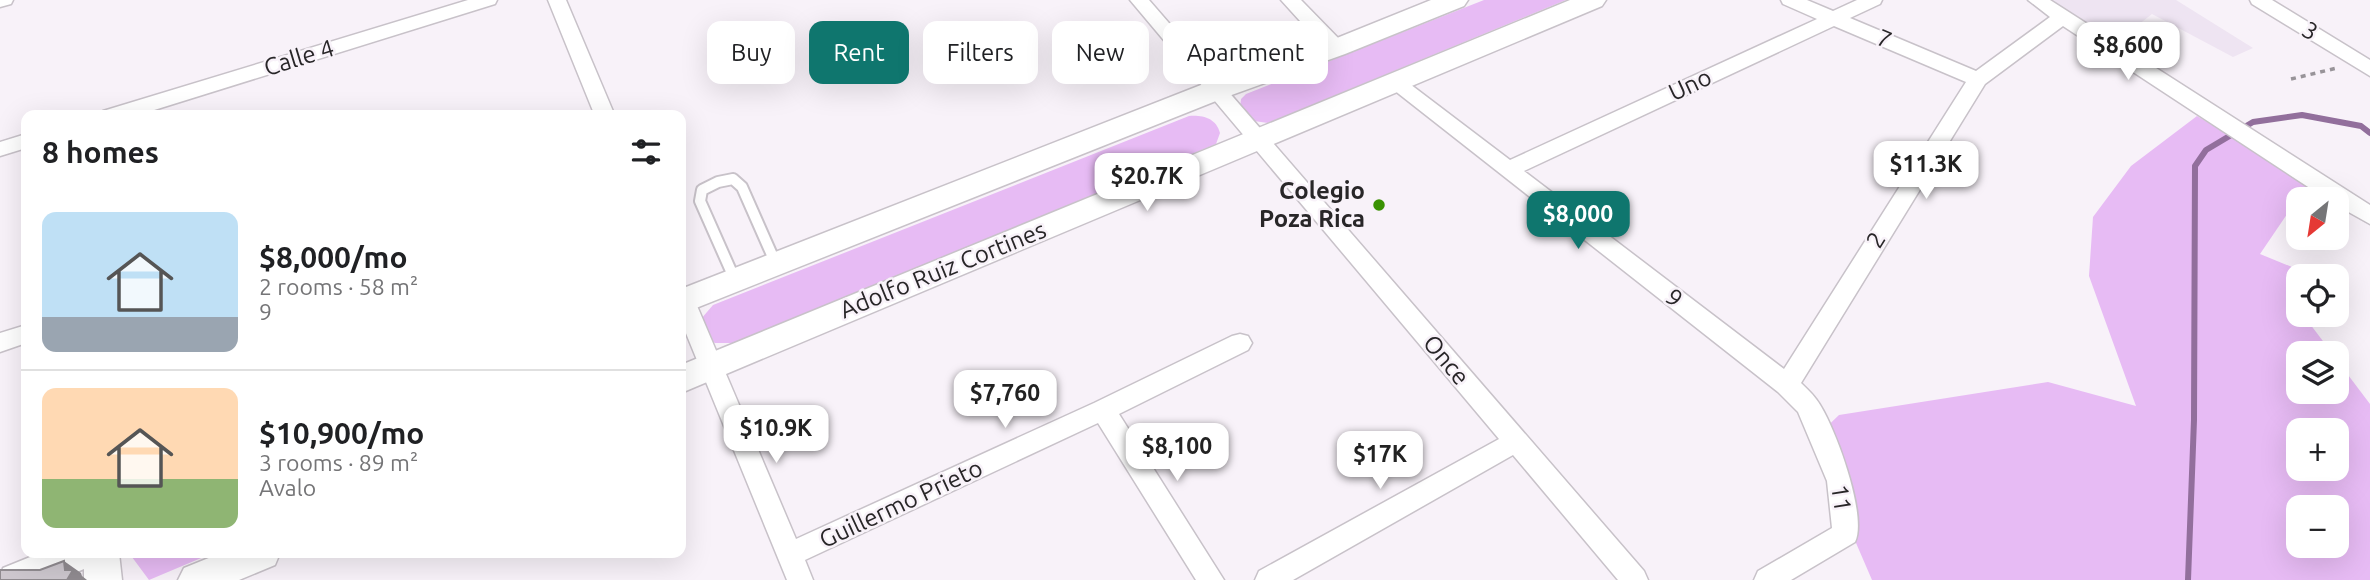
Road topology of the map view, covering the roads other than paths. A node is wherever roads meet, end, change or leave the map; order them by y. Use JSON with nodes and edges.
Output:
{"nodes":[{"id":1,"x":488,"y":0,"type":"edge"},
{"id":2,"x":556,"y":0,"type":"edge"},
{"id":3,"x":1139,"y":0,"type":"edge"},
{"id":4,"x":1290,"y":0,"type":"edge"},
{"id":5,"x":1455,"y":0,"type":"edge"},
{"id":6,"x":1593,"y":0,"type":"edge"},
{"id":7,"x":1790,"y":0,"type":"edge"},
{"id":8,"x":1873,"y":0,"type":"edge"},
{"id":9,"x":2037,"y":0,"type":"edge"},
{"id":10,"x":2259,"y":0,"type":"edge"},
{"id":11,"x":2064,"y":16,"type":"junction"},
{"id":12,"x":1834,"y":18,"type":"junction"},
{"id":13,"x":1336,"y":48,"type":"junction"},
{"id":14,"x":2367,"y":64,"type":"edge"},
{"id":15,"x":1978,"y":79,"type":"junction"},
{"id":16,"x":1395,"y":83,"type":"junction"},
{"id":17,"x":1216,"y":90,"type":"junction"},
{"id":18,"x":130,"y":110,"type":"edge"},
{"id":19,"x":603,"y":110,"type":"edge"},
{"id":20,"x":1258,"y":139,"type":"junction"},
{"id":21,"x":21,"y":143,"type":"edge"},
{"id":22,"x":0,"y":149,"type":"edge"},
{"id":23,"x":1508,"y":170,"type":"junction"},
{"id":24,"x":2370,"y":216,"type":"edge"},
{"id":25,"x":776,"y":264,"type":"junction"},
{"id":26,"x":736,"y":280,"type":"junction"},
{"id":27,"x":686,"y":298,"type":"edge"},
{"id":28,"x":686,"y":309,"type":"edge"},
{"id":29,"x":21,"y":336,"type":"edge"},
{"id":30,"x":1240,"y":343,"type":"dead end"},
{"id":31,"x":0,"y":344,"type":"edge"},
{"id":32,"x":709,"y":367,"type":"junction"},
{"id":33,"x":686,"y":377,"type":"edge"},
{"id":34,"x":1787,"y":385,"type":"junction"},
{"id":35,"x":1103,"y":410,"type":"junction"},
{"id":36,"x":1515,"y":442,"type":"junction"},
{"id":37,"x":789,"y":555,"type":"junction"},
{"id":38,"x":69,"y":558,"type":"edge"},
{"id":39,"x":101,"y":558,"type":"edge"},
{"id":40,"x":250,"y":558,"type":"edge"},
{"id":41,"x":16,"y":580,"type":"edge"},
{"id":42,"x":103,"y":580,"type":"edge"},
{"id":43,"x":197,"y":580,"type":"edge"},
{"id":44,"x":800,"y":580,"type":"edge"},
{"id":45,"x":1211,"y":580,"type":"edge"},
{"id":46,"x":1268,"y":580,"type":"edge"},
{"id":47,"x":1635,"y":580,"type":"edge"},
{"id":48,"x":1767,"y":580,"type":"edge"}],
"edges":[{"from":1,"to":18,"type":"street","name":"Calle 4"},
{"from":2,"to":19,"type":"street"},
{"from":3,"to":17,"type":"street","name":"Once"},
{"from":4,"to":13,"type":"street"},
{"from":5,"to":13,"type":"main road"},
{"from":6,"to":16,"type":"main road","name":"Adolfo Ruiz Cortines"},
{"from":7,"to":12,"type":"street","name":"7"},
{"from":8,"to":12,"type":"street","name":"Uno"},
{"from":9,"to":11,"type":"street"},
{"from":10,"to":14,"type":"street","name":"3"},
{"from":11,"to":15,"type":"street","name":"2"},
{"from":11,"to":24,"type":"street"},
{"from":12,"to":15,"type":"street","name":"7"},
{"from":12,"to":23,"type":"street","name":"Uno"},
{"from":13,"to":17,"type":"main road"},
{"from":15,"to":34,"type":"street","name":"2"},
{"from":16,"to":20,"type":"main road","name":"Adolfo Ruiz Cortines"},
{"from":16,"to":23,"type":"street","name":"9"},
{"from":17,"to":20,"type":"street","name":"Once"},
{"from":17,"to":25,"type":"main road"},
{"from":20,"to":32,"type":"main road","name":"Adolfo Ruiz Cortines"},
{"from":20,"to":36,"type":"street","name":"Once"},
{"from":21,"to":22,"type":"street"},
{"from":23,"to":34,"type":"street","name":"9"},
{"from":25,"to":26,"type":"main road"},
{"from":25,"to":26,"type":"lane"},
{"from":26,"to":27,"type":"main road"},
{"from":28,"to":32,"type":"street"},
{"from":29,"to":31,"type":"street"},
{"from":30,"to":35,"type":"street","name":"Guillermo Prieto"},
{"from":32,"to":33,"type":"main road","name":"Adolfo Ruiz Cortines"},
{"from":32,"to":37,"type":"street"},
{"from":34,"to":48,"type":"street","name":"11"},
{"from":35,"to":37,"type":"street","name":"Guillermo Prieto"},
{"from":35,"to":45,"type":"street"},
{"from":36,"to":46,"type":"street"},
{"from":36,"to":47,"type":"street","name":"Once"},
{"from":37,"to":44,"type":"street"},
{"from":38,"to":41,"type":"main road"},
{"from":39,"to":42,"type":"main road"},
{"from":40,"to":43,"type":"main road"}]}
